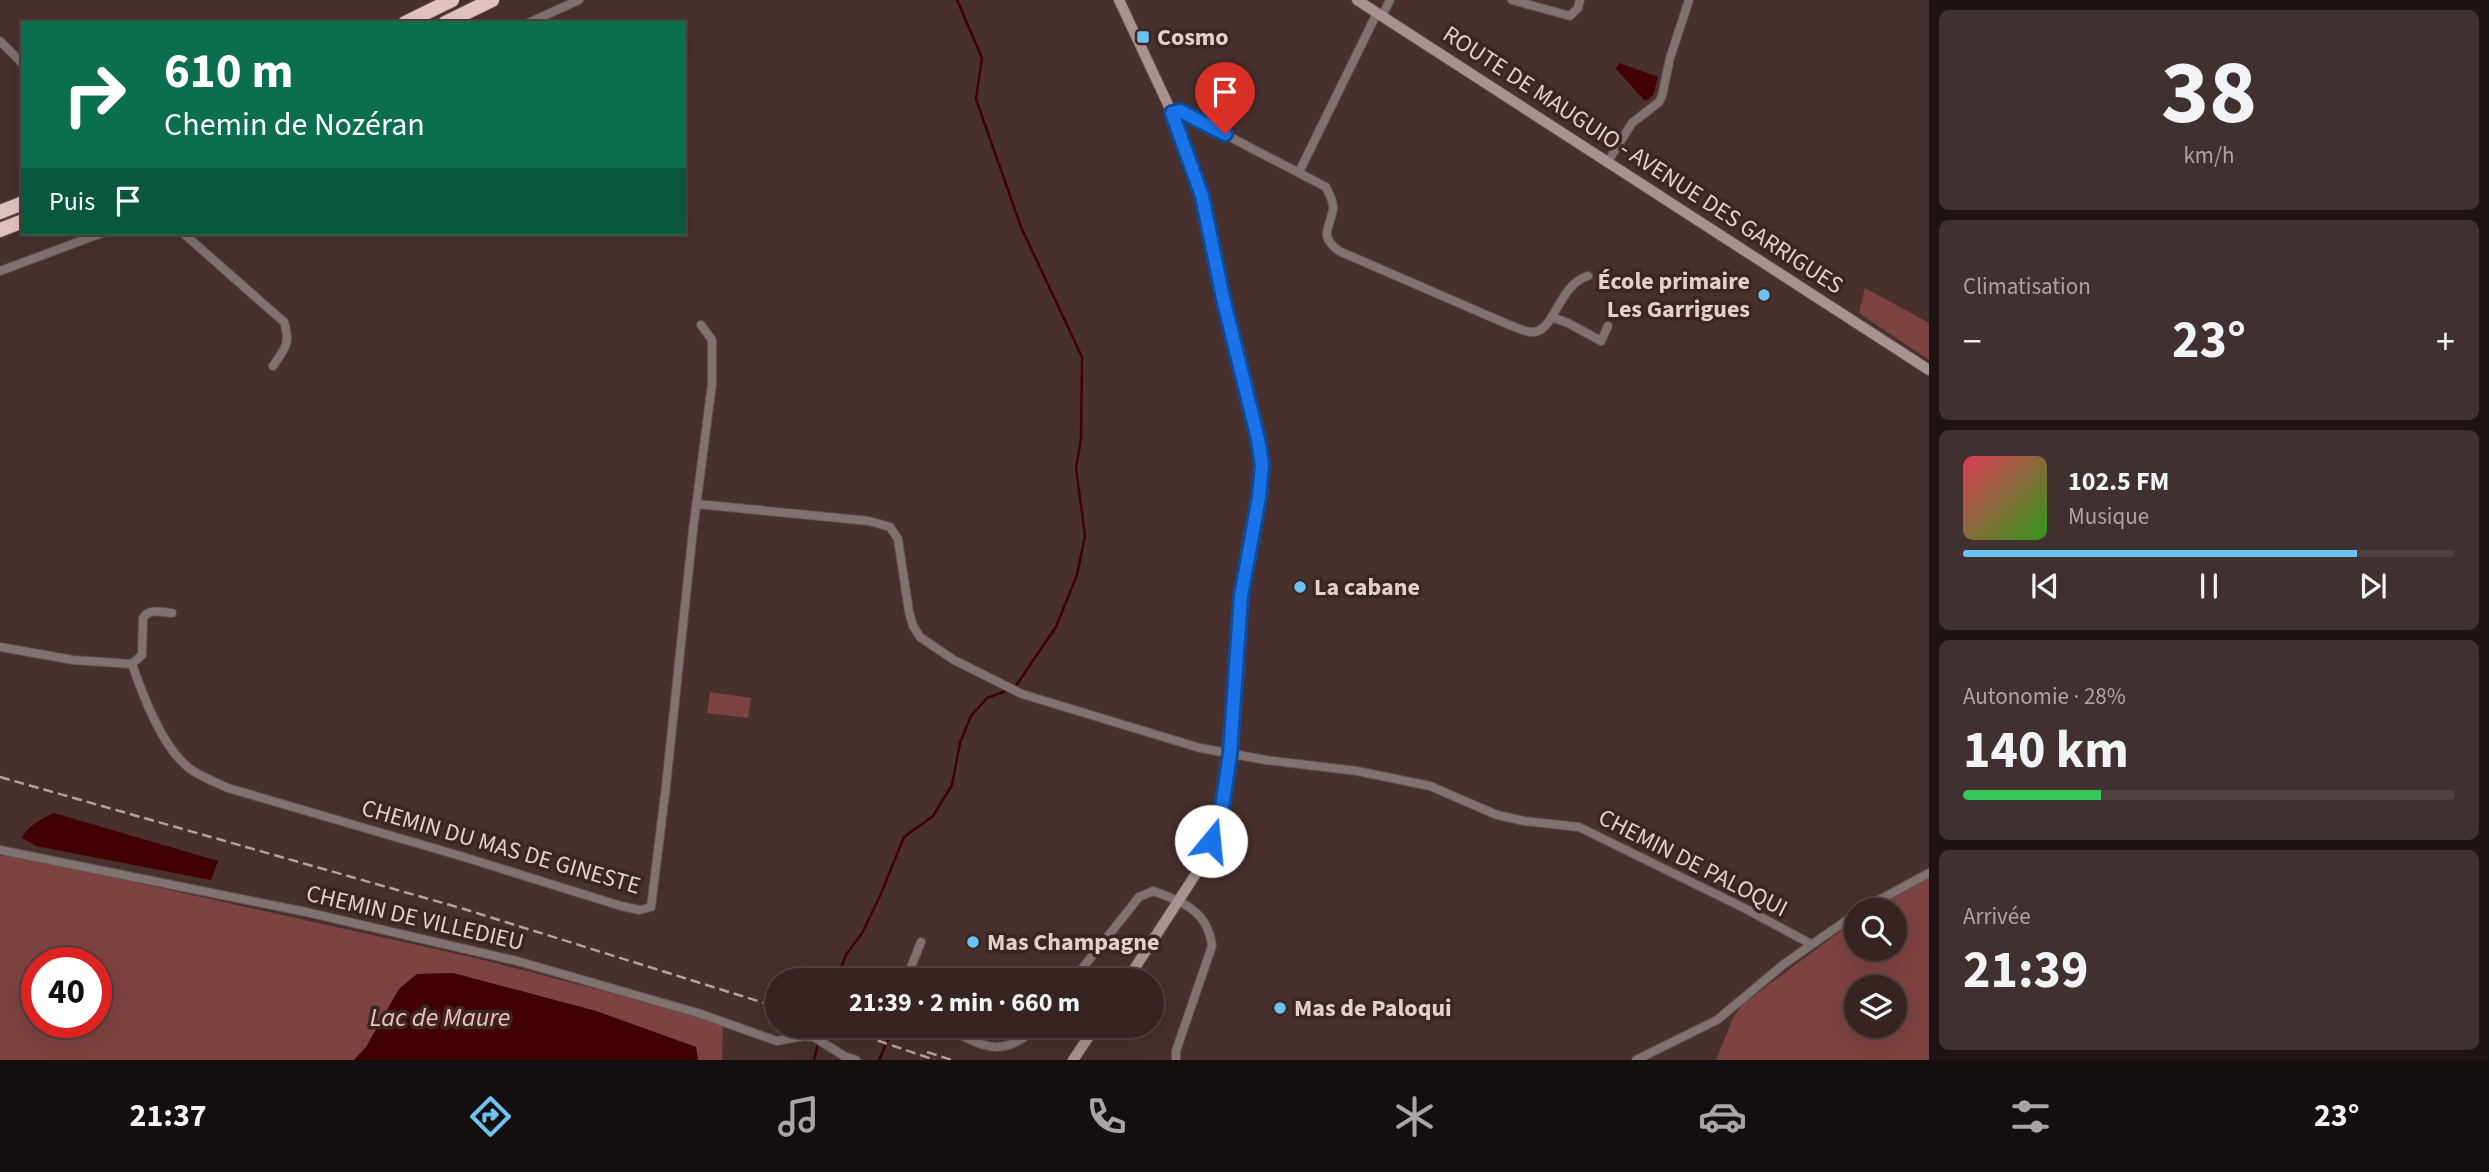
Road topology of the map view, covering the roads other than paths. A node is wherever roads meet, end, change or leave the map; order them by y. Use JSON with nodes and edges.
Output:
{"nodes":[{"id":1,"x":452,"y":0,"type":"edge"},
{"id":2,"x":492,"y":0,"type":"edge"},
{"id":3,"x":579,"y":0,"type":"edge"},
{"id":4,"x":1119,"y":0,"type":"edge"},
{"id":5,"x":1357,"y":0,"type":"edge"},
{"id":6,"x":1390,"y":0,"type":"edge"},
{"id":7,"x":1512,"y":0,"type":"edge"},
{"id":8,"x":1580,"y":0,"type":"edge"},
{"id":9,"x":1689,"y":0,"type":"edge"},
{"id":10,"x":1379,"y":15,"type":"junction"},
{"id":11,"x":409,"y":21,"type":"edge"},
{"id":12,"x":449,"y":21,"type":"edge"},
{"id":13,"x":532,"y":21,"type":"edge"},
{"id":14,"x":0,"y":41,"type":"edge"},
{"id":15,"x":21,"y":62,"type":"edge"},
{"id":16,"x":1172,"y":113,"type":"junction"},
{"id":17,"x":1607,"y":163,"type":"junction"},
{"id":18,"x":1299,"y":172,"type":"junction"},
{"id":19,"x":21,"y":204,"type":"edge"},
{"id":20,"x":0,"y":212,"type":"edge"},
{"id":21,"x":21,"y":222,"type":"edge"},
{"id":22,"x":0,"y":230,"type":"edge"},
{"id":23,"x":97,"y":235,"type":"edge"},
{"id":24,"x":185,"y":235,"type":"edge"},
{"id":25,"x":0,"y":271,"type":"edge"},
{"id":26,"x":1588,"y":276,"type":"dead end"},
{"id":27,"x":1552,"y":317,"type":"junction"},
{"id":28,"x":701,"y":326,"type":"dead end"},
{"id":29,"x":1608,"y":326,"type":"dead end"},
{"id":30,"x":274,"y":366,"type":"dead end"},
{"id":31,"x":1929,"y":370,"type":"edge"},
{"id":32,"x":697,"y":504,"type":"junction"},
{"id":33,"x":172,"y":613,"type":"dead end"},
{"id":34,"x":0,"y":647,"type":"edge"},
{"id":35,"x":132,"y":664,"type":"junction"},
{"id":36,"x":1230,"y":754,"type":"junction"},
{"id":37,"x":0,"y":850,"type":"edge"},
{"id":38,"x":1929,"y":873,"type":"edge"},
{"id":39,"x":1883,"y":898,"type":"edge"},
{"id":40,"x":1180,"y":901,"type":"junction"},
{"id":41,"x":1844,"y":921,"type":"edge"},
{"id":42,"x":921,"y":942,"type":"dead end"},
{"id":43,"x":1811,"y":944,"type":"junction"},
{"id":44,"x":911,"y":968,"type":"edge"},
{"id":45,"x":1083,"y":968,"type":"edge"},
{"id":46,"x":1135,"y":968,"type":"edge"},
{"id":47,"x":968,"y":1038,"type":"edge"},
{"id":48,"x":1024,"y":1038,"type":"edge"},
{"id":49,"x":1088,"y":1038,"type":"edge"},
{"id":50,"x":856,"y":1060,"type":"edge"},
{"id":51,"x":1073,"y":1060,"type":"edge"},
{"id":52,"x":1176,"y":1060,"type":"edge"},
{"id":53,"x":1636,"y":1060,"type":"edge"}],
"edges":[{"from":1,"to":11,"type":"highway"},
{"from":2,"to":12,"type":"highway"},
{"from":3,"to":13,"type":"street"},
{"from":4,"to":16,"type":"street"},
{"from":5,"to":10,"type":"street","name":"ROUTE DE MAUGUIO - AVENUE DES GARRIGUES"},
{"from":6,"to":10,"type":"street"},
{"from":7,"to":8,"type":"street"},
{"from":9,"to":17,"type":"street"},
{"from":10,"to":17,"type":"street","name":"ROUTE DE MAUGUIO - AVENUE DES GARRIGUES"},
{"from":10,"to":18,"type":"street"},
{"from":14,"to":15,"type":"street"},
{"from":16,"to":18,"type":"street"},
{"from":16,"to":36,"type":"street"},
{"from":17,"to":31,"type":"street","name":"ROUTE DE MAUGUIO - AVENUE DES GARRIGUES"},
{"from":18,"to":27,"type":"street"},
{"from":19,"to":20,"type":"highway"},
{"from":21,"to":22,"type":"highway"},
{"from":23,"to":25,"type":"street"},
{"from":24,"to":30,"type":"street"},
{"from":26,"to":27,"type":"street"},
{"from":27,"to":29,"type":"street"},
{"from":28,"to":32,"type":"street"},
{"from":32,"to":35,"type":"street","name":"CHEMIN DU MAS DE GINESTE"},
{"from":32,"to":36,"type":"street","name":"CHEMIN DE PALOQUI"},
{"from":33,"to":35,"type":"street"},
{"from":34,"to":35,"type":"street"},
{"from":36,"to":40,"type":"street"},
{"from":36,"to":43,"type":"street","name":"CHEMIN DE PALOQUI"},
{"from":37,"to":50,"type":"street","name":"CHEMIN DE VILLEDIEU"},
{"from":38,"to":39,"type":"street"},
{"from":40,"to":45,"type":"street"},
{"from":40,"to":46,"type":"street"},
{"from":40,"to":52,"type":"street"},
{"from":41,"to":43,"type":"street"},
{"from":42,"to":44,"type":"street"},
{"from":43,"to":53,"type":"street"},
{"from":47,"to":48,"type":"street"},
{"from":49,"to":51,"type":"street"}]}
